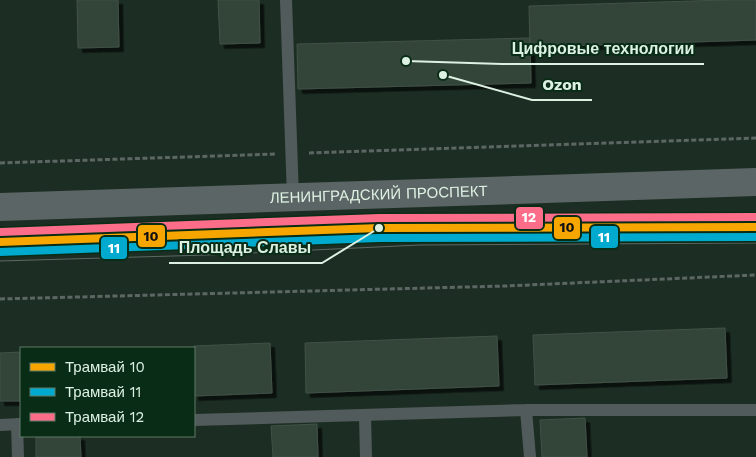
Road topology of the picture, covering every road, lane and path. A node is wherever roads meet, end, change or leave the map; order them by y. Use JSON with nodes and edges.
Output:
{"nodes":[{"id":1,"x":286,"y":0,"type":"edge"},
{"id":2,"x":756,"y":138,"type":"edge"},
{"id":3,"x":292,"y":153,"type":"junction"},
{"id":4,"x":0,"y":163,"type":"edge"},
{"id":5,"x":756,"y":182,"type":"edge"},
{"id":6,"x":293,"y":197,"type":"junction"},
{"id":7,"x":0,"y":207,"type":"edge"},
{"id":8,"x":756,"y":275,"type":"edge"},
{"id":9,"x":0,"y":299,"type":"edge"},
{"id":10,"x":526,"y":410,"type":"junction"},
{"id":11,"x":756,"y":410,"type":"edge"},
{"id":12,"x":365,"y":415,"type":"junction"},
{"id":13,"x":195,"y":420,"type":"edge"},
{"id":14,"x":19,"y":424,"type":"edge"},
{"id":15,"x":0,"y":425,"type":"edge"},
{"id":16,"x":18,"y":457,"type":"edge"},
{"id":17,"x":366,"y":457,"type":"edge"},
{"id":18,"x":530,"y":457,"type":"edge"}],
"edges":[{"from":1,"to":3,"type":"lane"},
{"from":2,"to":3,"type":"path"},
{"from":3,"to":4,"type":"path"},
{"from":3,"to":6,"type":"lane"},
{"from":5,"to":6,"type":"main road","name":"ЛЕНИНГРАДСКИЙ ПРОСПЕКТ"},
{"from":6,"to":7,"type":"main road","name":"ЛЕНИНГРАДСКИЙ ПРОСПЕКТ"},
{"from":8,"to":9,"type":"path"},
{"from":10,"to":11,"type":"lane"},
{"from":10,"to":12,"type":"lane"},
{"from":10,"to":18,"type":"lane"},
{"from":12,"to":13,"type":"lane"},
{"from":12,"to":17,"type":"lane"},
{"from":14,"to":15,"type":"lane"},
{"from":14,"to":16,"type":"lane"}]}
